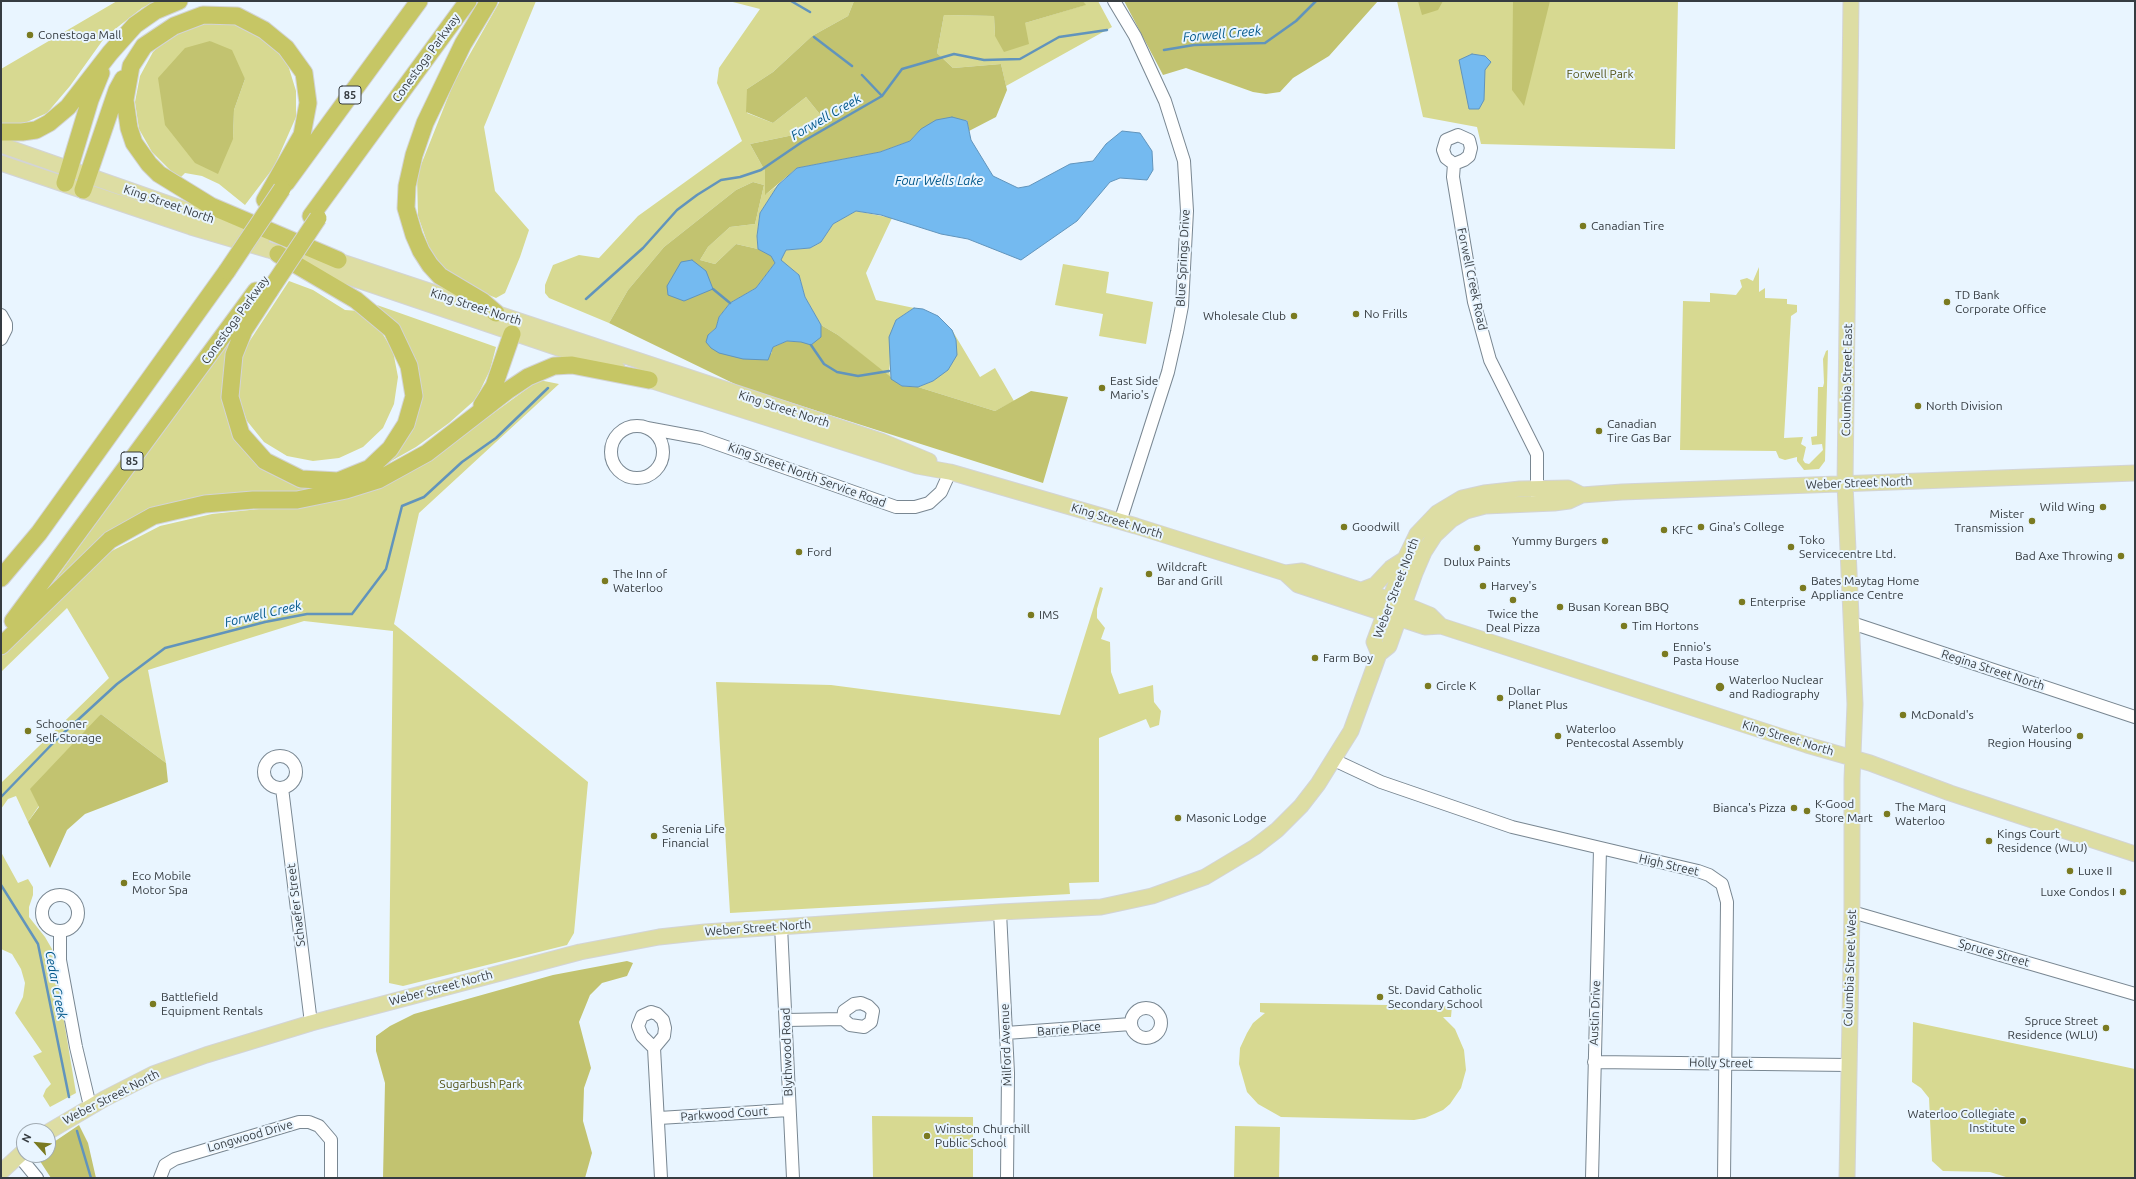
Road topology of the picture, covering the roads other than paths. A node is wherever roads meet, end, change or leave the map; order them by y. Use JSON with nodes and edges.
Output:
{"nodes":[{"id":1,"x":179,"y":1,"type":"edge"},
{"id":2,"x":419,"y":1,"type":"edge"},
{"id":3,"x":468,"y":1,"type":"edge"},
{"id":4,"x":489,"y":1,"type":"edge"},
{"id":5,"x":1114,"y":1,"type":"edge"},
{"id":6,"x":1851,"y":1,"type":"edge"},
{"id":7,"x":110,"y":53,"type":"junction"},
{"id":8,"x":131,"y":66,"type":"junction"},
{"id":9,"x":1,"y":132,"type":"edge"},
{"id":10,"x":1,"y":145,"type":"edge"},
{"id":11,"x":1,"y":163,"type":"edge"},
{"id":12,"x":1454,"y":164,"type":"dead end"},
{"id":13,"x":67,"y":176,"type":"junction"},
{"id":14,"x":85,"y":183,"type":"junction"},
{"id":15,"x":278,"y":254,"type":"junction"},
{"id":16,"x":338,"y":260,"type":"junction"},
{"id":17,"x":227,"y":271,"type":"junction"},
{"id":18,"x":266,"y":287,"type":"junction"},
{"id":19,"x":496,"y":313,"type":"junction"},
{"id":20,"x":1,"y":315,"type":"edge"},
{"id":21,"x":512,"y":334,"type":"junction"},
{"id":22,"x":1,"y":339,"type":"edge"},
{"id":23,"x":649,"y":380,"type":"junction"},
{"id":24,"x":461,"y":426,"type":"junction"},
{"id":25,"x":647,"y":428,"type":"junction"},
{"id":26,"x":950,"y":472,"type":"junction"},
{"id":27,"x":2135,"y":472,"type":"edge"},
{"id":28,"x":1845,"y":484,"type":"junction"},
{"id":29,"x":1537,"y":496,"type":"junction"},
{"id":30,"x":1120,"y":522,"type":"junction"},
{"id":31,"x":1405,"y":559,"type":"junction"},
{"id":32,"x":1285,"y":573,"type":"junction"},
{"id":33,"x":1,"y":578,"type":"edge"},
{"id":34,"x":1362,"y":590,"type":"junction"},
{"id":35,"x":1396,"y":601,"type":"junction"},
{"id":36,"x":1391,"y":615,"type":"junction"},
{"id":37,"x":1852,"y":623,"type":"junction"},
{"id":38,"x":1440,"y":626,"type":"junction"},
{"id":39,"x":1,"y":637,"type":"edge"},
{"id":40,"x":1,"y":646,"type":"edge"},
{"id":41,"x":2135,"y":717,"type":"edge"},
{"id":42,"x":1853,"y":758,"type":"junction"},
{"id":43,"x":1334,"y":760,"type":"junction"},
{"id":44,"x":282,"y":788,"type":"dead end"},
{"id":45,"x":1600,"y":849,"type":"junction"},
{"id":46,"x":2135,"y":854,"type":"edge"},
{"id":47,"x":1000,"y":912,"type":"junction"},
{"id":48,"x":1852,"y":912,"type":"junction"},
{"id":49,"x":781,"y":926,"type":"junction"},
{"id":50,"x":60,"y":931,"type":"dead end"},
{"id":51,"x":2135,"y":994,"type":"edge"},
{"id":52,"x":843,"y":1019,"type":"dead end"},
{"id":53,"x":786,"y":1020,"type":"junction"},
{"id":54,"x":311,"y":1023,"type":"junction"},
{"id":55,"x":1131,"y":1024,"type":"dead end"},
{"id":56,"x":1006,"y":1034,"type":"junction"},
{"id":57,"x":654,"y":1048,"type":"dead end"},
{"id":58,"x":1594,"y":1062,"type":"junction"},
{"id":59,"x":1725,"y":1063,"type":"junction"},
{"id":60,"x":1848,"y":1065,"type":"junction"},
{"id":61,"x":90,"y":1106,"type":"junction"},
{"id":62,"x":789,"y":1110,"type":"junction"},
{"id":63,"x":659,"y":1118,"type":"junction"},
{"id":64,"x":56,"y":1127,"type":"edge"},
{"id":65,"x":16,"y":1158,"type":"edge"},
{"id":66,"x":27,"y":1163,"type":"edge"},
{"id":67,"x":1,"y":1172,"type":"edge"},
{"id":68,"x":37,"y":1178,"type":"edge"},
{"id":69,"x":160,"y":1178,"type":"edge"},
{"id":70,"x":331,"y":1178,"type":"edge"},
{"id":71,"x":660,"y":1178,"type":"edge"},
{"id":72,"x":793,"y":1178,"type":"edge"},
{"id":73,"x":1007,"y":1178,"type":"edge"},
{"id":74,"x":1592,"y":1178,"type":"edge"},
{"id":75,"x":1724,"y":1178,"type":"edge"},
{"id":76,"x":1847,"y":1178,"type":"edge"}],
"edges":[{"from":1,"to":7,"type":"highway"},
{"from":2,"to":17,"type":"highway","number":"85","bridge":true},
{"from":3,"to":18,"type":"highway","name":"Conestoga Parkway","number":"85"},
{"from":4,"to":19,"type":"highway"},
{"from":5,"to":30,"type":"street","name":"Blue Springs Drive"},
{"from":6,"to":28,"type":"main road","name":"Columbia Street East"},
{"from":7,"to":9,"type":"highway"},
{"from":7,"to":13,"type":"highway"},
{"from":8,"to":14,"type":"highway"},
{"from":8,"to":16,"type":"highway"},
{"from":8,"to":17,"type":"highway","bridge":true},
{"from":10,"to":13,"type":"main road","name":"King Street North"},
{"from":11,"to":13,"type":"main road","name":"King Street North"},
{"from":12,"to":29,"type":"street","name":"Forwell Creek Road"},
{"from":13,"to":14,"type":"main road","name":"King Street North"},
{"from":14,"to":15,"type":"main road","name":"King Street North"},
{"from":14,"to":16,"type":"main road","name":"King Street North"},
{"from":15,"to":18,"type":"highway"},
{"from":15,"to":21,"type":"main road","name":"King Street North"},
{"from":16,"to":19,"type":"main road","name":"King Street North"},
{"from":17,"to":33,"type":"highway","number":"85"},
{"from":18,"to":39,"type":"highway","name":"Conestoga Parkway","number":"85"},
{"from":19,"to":26,"type":"main road","name":"King Street North"},
{"from":20,"to":22,"type":"street"},
{"from":21,"to":23,"type":"main road","name":"King Street North"},
{"from":21,"to":24,"type":"highway"},
{"from":23,"to":24,"type":"highway"},
{"from":23,"to":26,"type":"main road","name":"King Street North"},
{"from":24,"to":40,"type":"highway"},
{"from":25,"to":25,"type":"street","name":"King Street North Service Road"},
{"from":25,"to":26,"type":"street","name":"King Street North Service Road"},
{"from":26,"to":30,"type":"main road","name":"King Street North"},
{"from":27,"to":28,"type":"main road","name":"Weber Street North"},
{"from":28,"to":29,"type":"main road","name":"Weber Street North"},
{"from":28,"to":37,"type":"main road","name":"Columbia Street East"},
{"from":29,"to":31,"type":"main road","name":"Weber Street North"},
{"from":29,"to":35,"type":"main road","name":"Weber Street North"},
{"from":30,"to":32,"type":"main road","name":"King Street North"},
{"from":31,"to":34,"type":"main road"},
{"from":31,"to":35,"type":"main road","name":"Weber Street North"},
{"from":32,"to":34,"type":"main road","name":"King Street North"},
{"from":32,"to":36,"type":"main road","name":"King Street North"},
{"from":34,"to":35,"type":"main road","name":"King Street North"},
{"from":35,"to":36,"type":"main road","name":"Weber Street North"},
{"from":35,"to":38,"type":"main road","name":"King Street North"},
{"from":36,"to":38,"type":"main road","name":"King Street North"},
{"from":36,"to":43,"type":"main road","name":"Weber Street North"},
{"from":37,"to":41,"type":"street","name":"Regina Street North"},
{"from":37,"to":42,"type":"main road","name":"Columbia Street East"},
{"from":38,"to":42,"type":"main road","name":"King Street North"},
{"from":42,"to":46,"type":"main road","name":"King Street North"},
{"from":42,"to":48,"type":"main road","name":"Columbia Street West"},
{"from":43,"to":45,"type":"street","name":"High Street"},
{"from":43,"to":47,"type":"main road","name":"Weber Street North"},
{"from":44,"to":54,"type":"street","name":"Schaefer Street"},
{"from":45,"to":58,"type":"street","name":"Austin Drive"},
{"from":45,"to":59,"type":"street","name":"High Street"},
{"from":47,"to":49,"type":"main road","name":"Weber Street North"},
{"from":47,"to":56,"type":"street","name":"Milford Avenue"},
{"from":48,"to":51,"type":"street","name":"Spruce Street"},
{"from":48,"to":60,"type":"main road","name":"Columbia Street West"},
{"from":49,"to":53,"type":"street","name":"Blythwood Road"},
{"from":49,"to":54,"type":"main road","name":"Weber Street North"},
{"from":50,"to":61,"type":"street"},
{"from":52,"to":53,"type":"street"},
{"from":53,"to":62,"type":"street","name":"Blythwood Road"},
{"from":54,"to":61,"type":"main road","name":"Weber Street North"},
{"from":55,"to":56,"type":"street","name":"Barrie Place"},
{"from":56,"to":73,"type":"street","name":"Milford Avenue"},
{"from":57,"to":63,"type":"street"},
{"from":58,"to":59,"type":"street","name":"Holly Street"},
{"from":58,"to":74,"type":"street","name":"Austin Drive"},
{"from":59,"to":60,"type":"street","name":"Holly Street"},
{"from":59,"to":75,"type":"street","name":"High Street"},
{"from":60,"to":76,"type":"main road","name":"Columbia Street West"},
{"from":61,"to":64,"type":"main road","name":"Weber Street North"},
{"from":62,"to":63,"type":"street","name":"Parkwood Court"},
{"from":62,"to":72,"type":"street","name":"Blythwood Road"},
{"from":63,"to":71,"type":"street"},
{"from":65,"to":67,"type":"main road"},
{"from":66,"to":68,"type":"street"},
{"from":69,"to":70,"type":"street","name":"Longwood Drive"}]}
